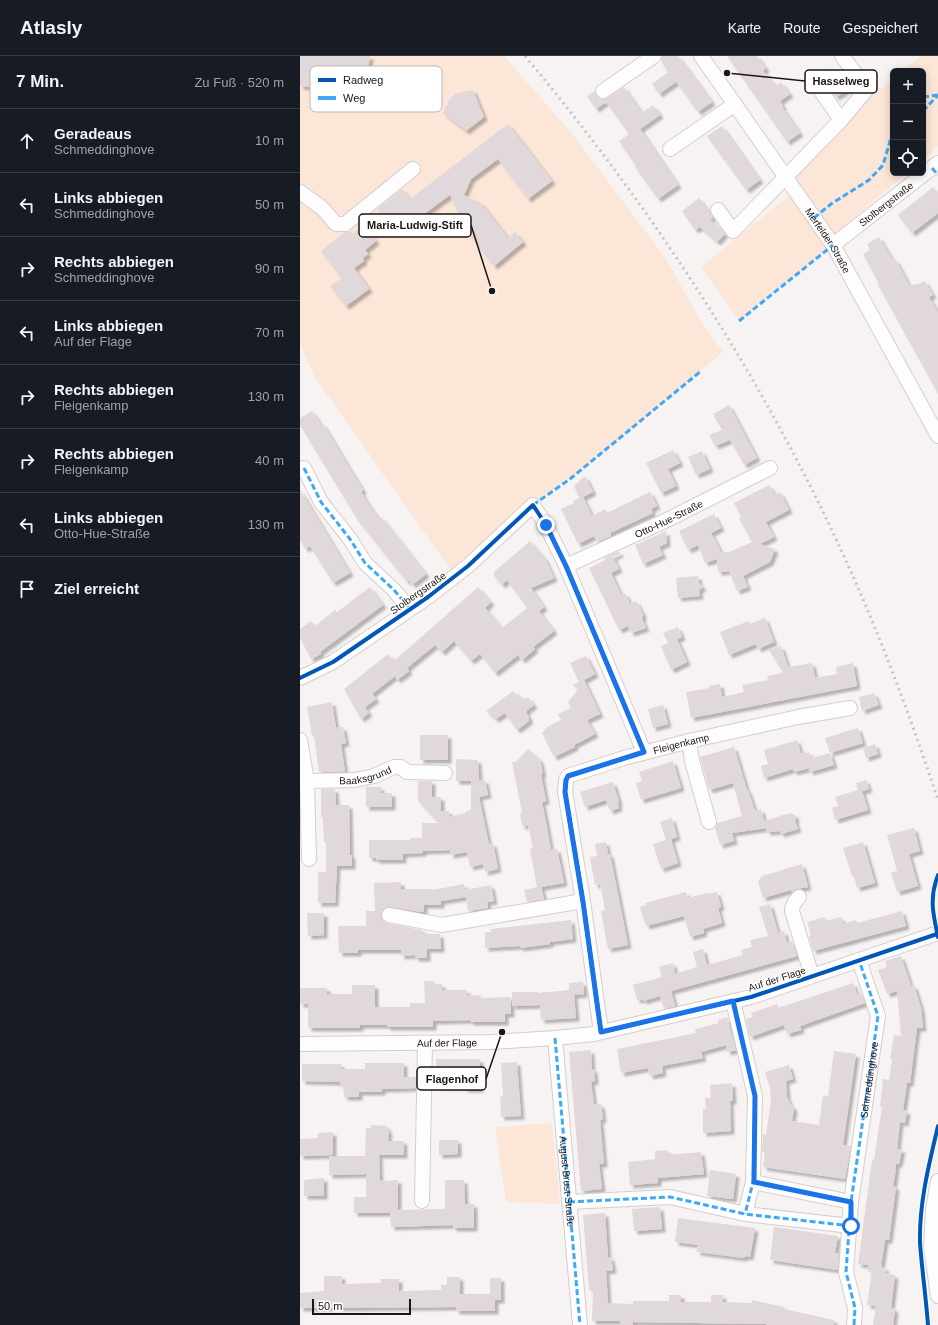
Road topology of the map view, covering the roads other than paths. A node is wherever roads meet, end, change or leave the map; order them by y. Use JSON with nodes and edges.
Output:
{"nodes":[{"id":1,"x":654,"y":56,"type":"edge"},
{"id":2,"x":701,"y":56,"type":"edge"},
{"id":3,"x":842,"y":56,"type":"edge"},
{"id":4,"x":816,"y":84,"type":"dead end"},
{"id":5,"x":603,"y":91,"type":"dead end"},
{"id":6,"x":735,"y":104,"type":"junction"},
{"id":7,"x":841,"y":120,"type":"junction"},
{"id":8,"x":670,"y":149,"type":"dead end"},
{"id":9,"x":936,"y":168,"type":"edge"},
{"id":10,"x":413,"y":169,"type":"dead end"},
{"id":11,"x":785,"y":176,"type":"junction"},
{"id":12,"x":300,"y":192,"type":"edge"},
{"id":13,"x":718,"y":210,"type":"dead end"},
{"id":14,"x":833,"y":245,"type":"junction"},
{"id":15,"x":938,"y":436,"type":"edge"},
{"id":16,"x":304,"y":468,"type":"dead end"},
{"id":17,"x":770,"y":468,"type":"dead end"},
{"id":18,"x":566,"y":566,"type":"junction"},
{"id":19,"x":410,"y":609,"type":"junction"},
{"id":20,"x":300,"y":678,"type":"edge"},
{"id":21,"x":850,"y":708,"type":"dead end"},
{"id":22,"x":300,"y":740,"type":"edge"},
{"id":23,"x":689,"y":741,"type":"junction"},
{"id":24,"x":644,"y":752,"type":"junction"},
{"id":25,"x":445,"y":773,"type":"dead end"},
{"id":26,"x":307,"y":781,"type":"junction"},
{"id":27,"x":709,"y":822,"type":"dead end"},
{"id":28,"x":309,"y":859,"type":"dead end"},
{"id":29,"x":799,"y":897,"type":"dead end"},
{"id":30,"x":583,"y":902,"type":"junction"},
{"id":31,"x":389,"y":915,"type":"dead end"},
{"id":32,"x":938,"y":934,"type":"edge"},
{"id":33,"x":859,"y":960,"type":"junction"},
{"id":34,"x":812,"y":976,"type":"junction"},
{"id":35,"x":733,"y":1001,"type":"junction"},
{"id":36,"x":601,"y":1032,"type":"junction"},
{"id":37,"x":555,"y":1038,"type":"junction"},
{"id":38,"x":426,"y":1043,"type":"junction"},
{"id":39,"x":300,"y":1044,"type":"edge"},
{"id":40,"x":938,"y":1181,"type":"edge"},
{"id":41,"x":754,"y":1182,"type":"junction"},
{"id":42,"x":422,"y":1201,"type":"dead end"},
{"id":43,"x":569,"y":1202,"type":"junction"},
{"id":44,"x":851,"y":1202,"type":"junction"},
{"id":45,"x":745,"y":1214,"type":"junction"},
{"id":46,"x":851,"y":1226,"type":"junction"},
{"id":47,"x":938,"y":1296,"type":"edge"},
{"id":48,"x":580,"y":1325,"type":"edge"},
{"id":49,"x":854,"y":1325,"type":"edge"}],
"edges":[{"from":1,"to":5,"type":"street"},
{"from":2,"to":6,"type":"street","name":"Merfelder Straße"},
{"from":3,"to":7,"type":"street"},
{"from":4,"to":7,"type":"street"},
{"from":6,"to":8,"type":"street"},
{"from":6,"to":11,"type":"street","name":"Merfelder Straße"},
{"from":7,"to":11,"type":"street"},
{"from":9,"to":14,"type":"street","name":"Stolbergstraße"},
{"from":10,"to":12,"type":"street"},
{"from":11,"to":13,"type":"street"},
{"from":11,"to":14,"type":"street","name":"Merfelder Straße"},
{"from":14,"to":15,"type":"street","name":"Merfelder Straße"},
{"from":16,"to":19,"type":"street","name":"Stolbergstraße"},
{"from":17,"to":18,"type":"street","name":"Otto-Hue-Straße"},
{"from":18,"to":19,"type":"street","name":"Stolbergstraße"},
{"from":18,"to":24,"type":"street"},
{"from":19,"to":20,"type":"street","name":"Stolbergstraße"},
{"from":21,"to":23,"type":"street","name":"Fleigenkamp"},
{"from":22,"to":26,"type":"street"},
{"from":23,"to":24,"type":"street","name":"Fleigenkamp"},
{"from":23,"to":27,"type":"street"},
{"from":24,"to":30,"type":"street","name":"Fleigenkamp"},
{"from":25,"to":26,"type":"street","name":"Baaksgrund"},
{"from":26,"to":28,"type":"street"},
{"from":29,"to":34,"type":"street"},
{"from":30,"to":31,"type":"street"},
{"from":30,"to":36,"type":"street","name":"Fleigenkamp"},
{"from":32,"to":33,"type":"street","name":"Auf der Flage"},
{"from":33,"to":34,"type":"street","name":"Auf der Flage"},
{"from":33,"to":44,"type":"street","name":"Schmeddinghove"},
{"from":34,"to":35,"type":"street","name":"Auf der Flage"},
{"from":35,"to":36,"type":"street","name":"Auf der Flage"},
{"from":35,"to":41,"type":"street"},
{"from":36,"to":37,"type":"street","name":"Auf der Flage"},
{"from":37,"to":38,"type":"street","name":"Auf der Flage"},
{"from":37,"to":43,"type":"street","name":"August-Brust-Straße"},
{"from":38,"to":39,"type":"street","name":"Auf der Flage"},
{"from":38,"to":42,"type":"street"},
{"from":40,"to":47,"type":"street"},
{"from":41,"to":44,"type":"street"},
{"from":41,"to":45,"type":"street"},
{"from":43,"to":45,"type":"street"},
{"from":43,"to":48,"type":"street","name":"August-Brust-Straße"},
{"from":44,"to":46,"type":"street","name":"Schmeddinghove"},
{"from":45,"to":46,"type":"street"},
{"from":46,"to":49,"type":"street","name":"Schmeddinghove"}]}
